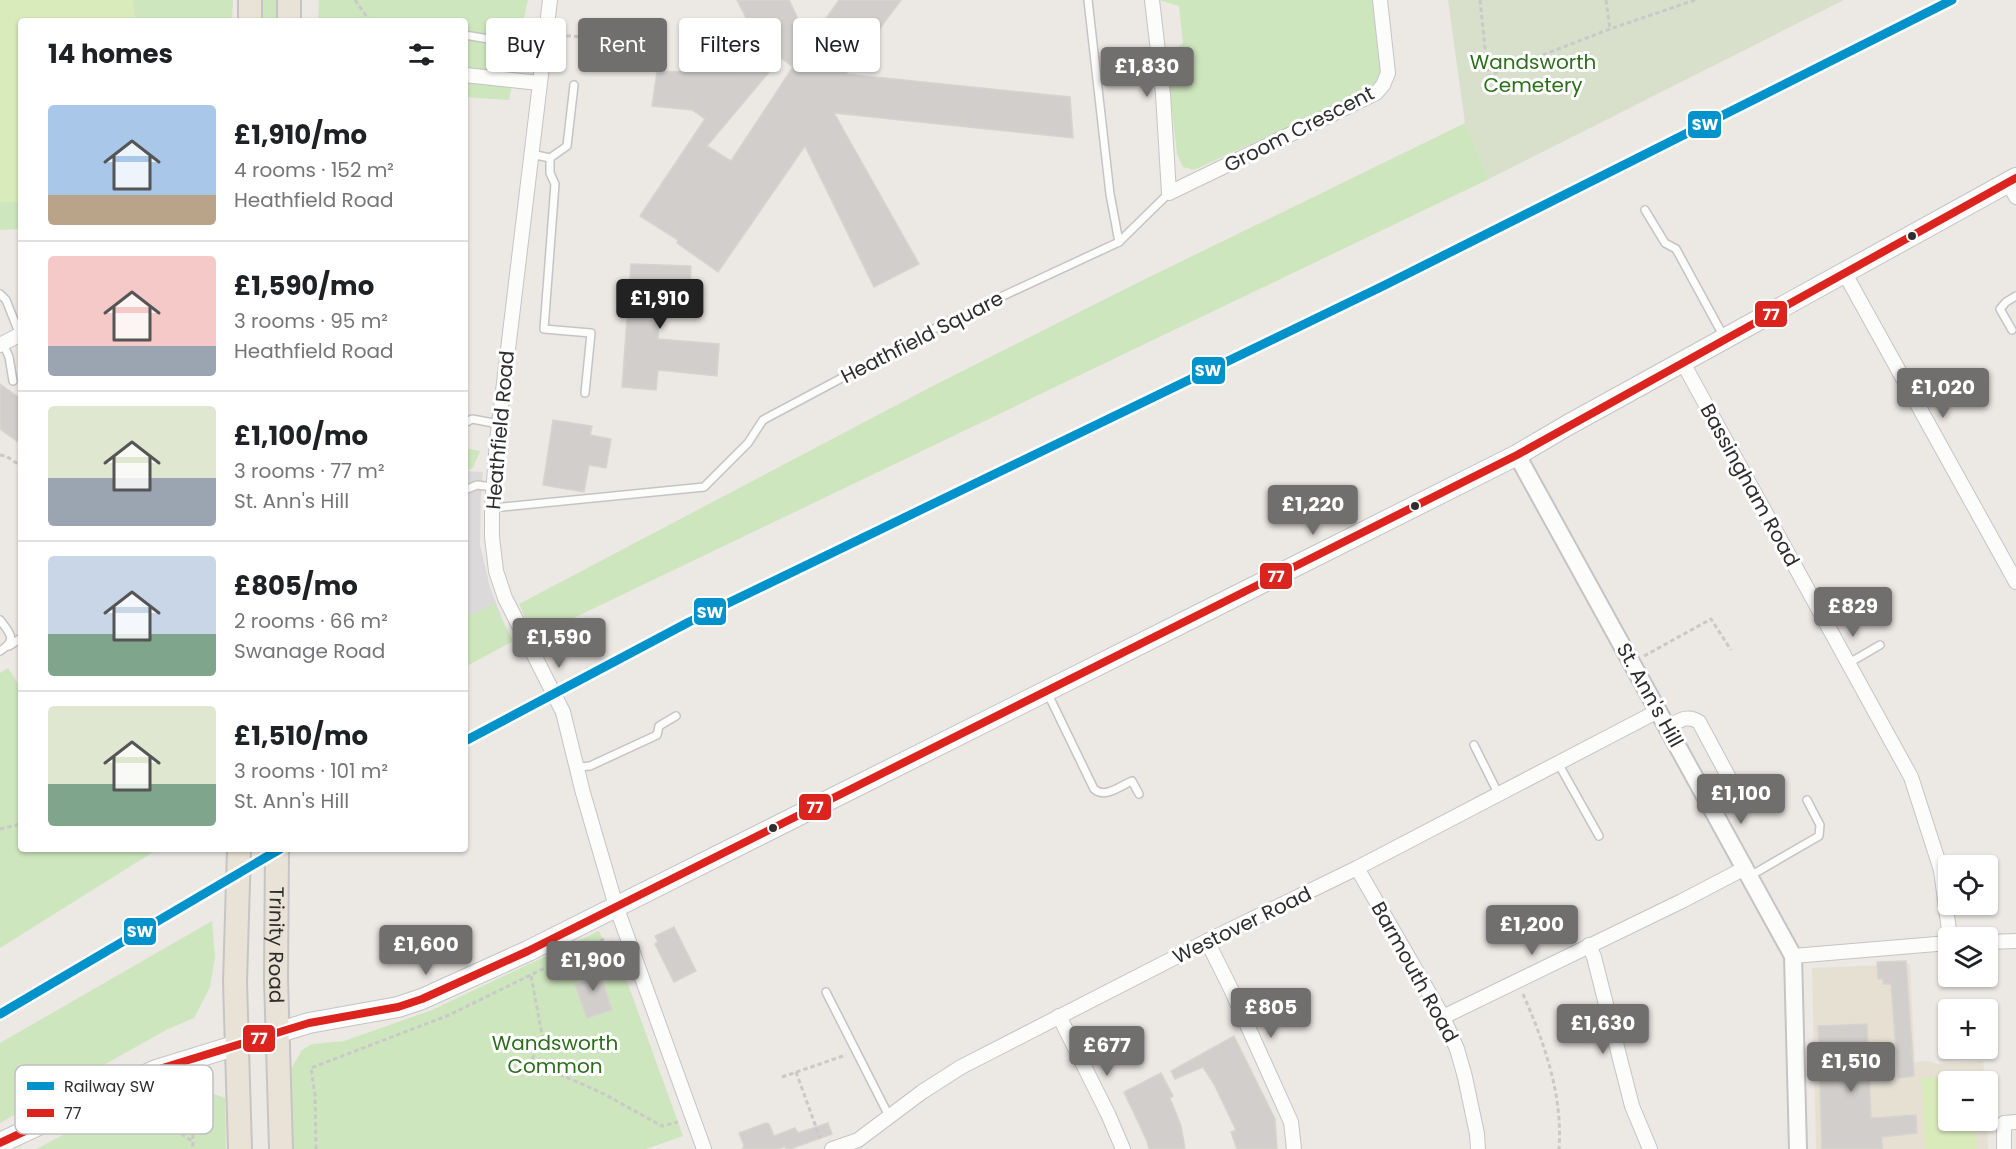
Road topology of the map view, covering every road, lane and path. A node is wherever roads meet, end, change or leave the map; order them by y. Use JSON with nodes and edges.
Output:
{"nodes":[{"id":1,"x":250,"y":0,"type":"edge"},
{"id":2,"x":289,"y":0,"type":"edge"},
{"id":3,"x":355,"y":0,"type":"edge"},
{"id":4,"x":550,"y":0,"type":"edge"},
{"id":5,"x":1088,"y":0,"type":"edge"},
{"id":6,"x":1152,"y":0,"type":"edge"},
{"id":7,"x":1380,"y":0,"type":"edge"},
{"id":8,"x":1480,"y":0,"type":"edge"},
{"id":9,"x":1606,"y":0,"type":"edge"},
{"id":10,"x":1695,"y":0,"type":"edge"},
{"id":11,"x":250,"y":18,"type":"edge"},
{"id":12,"x":289,"y":18,"type":"edge"},
{"id":13,"x":368,"y":18,"type":"edge"},
{"id":14,"x":548,"y":18,"type":"edge"},
{"id":15,"x":1610,"y":29,"type":"junction"},
{"id":16,"x":468,"y":36,"type":"edge"},
{"id":17,"x":541,"y":72,"type":"edge"},
{"id":18,"x":468,"y":75,"type":"edge"},
{"id":19,"x":501,"y":78,"type":"junction"},
{"id":20,"x":539,"y":83,"type":"junction"},
{"id":21,"x":574,"y":85,"type":"dead end"},
{"id":22,"x":531,"y":154,"type":"junction"},
{"id":23,"x":550,"y":158,"type":"junction"},
{"id":24,"x":2013,"y":186,"type":"edge"},
{"id":25,"x":1169,"y":193,"type":"junction"},
{"id":26,"x":1645,"y":210,"type":"dead end"},
{"id":27,"x":1119,"y":242,"type":"junction"},
{"id":28,"x":1844,"y":272,"type":"junction"},
{"id":29,"x":0,"y":294,"type":"edge"},
{"id":30,"x":2016,"y":296,"type":"edge"},
{"id":31,"x":18,"y":327,"type":"edge"},
{"id":32,"x":2012,"y":330,"type":"dead end"},
{"id":33,"x":18,"y":336,"type":"edge"},
{"id":34,"x":1725,"y":339,"type":"junction"},
{"id":35,"x":2,"y":344,"type":"edge"},
{"id":36,"x":1683,"y":363,"type":"junction"},
{"id":37,"x":14,"y":381,"type":"dead end"},
{"id":38,"x":585,"y":393,"type":"dead end"},
{"id":39,"x":468,"y":421,"type":"edge"},
{"id":40,"x":499,"y":424,"type":"junction"},
{"id":41,"x":0,"y":455,"type":"edge"},
{"id":42,"x":1517,"y":455,"type":"junction"},
{"id":43,"x":18,"y":464,"type":"edge"},
{"id":44,"x":493,"y":487,"type":"junction"},
{"id":45,"x":468,"y":489,"type":"edge"},
{"id":46,"x":492,"y":508,"type":"junction"},
{"id":47,"x":2016,"y":582,"type":"edge"},
{"id":48,"x":0,"y":620,"type":"edge"},
{"id":49,"x":18,"y":640,"type":"edge"},
{"id":50,"x":1880,"y":645,"type":"dead end"},
{"id":51,"x":9,"y":646,"type":"junction"},
{"id":52,"x":1731,"y":650,"type":"dead end"},
{"id":53,"x":0,"y":651,"type":"edge"},
{"id":54,"x":1632,"y":663,"type":"junction"},
{"id":55,"x":1849,"y":663,"type":"junction"},
{"id":56,"x":1047,"y":692,"type":"junction"},
{"id":57,"x":1658,"y":711,"type":"junction"},
{"id":58,"x":676,"y":716,"type":"dead end"},
{"id":59,"x":1668,"y":727,"type":"junction"},
{"id":60,"x":1474,"y":745,"type":"dead end"},
{"id":61,"x":1558,"y":763,"type":"junction"},
{"id":62,"x":578,"y":767,"type":"junction"},
{"id":63,"x":1498,"y":793,"type":"junction"},
{"id":64,"x":1139,"y":794,"type":"dead end"},
{"id":65,"x":1807,"y":800,"type":"dead end"},
{"id":66,"x":1712,"y":808,"type":"junction"},
{"id":67,"x":18,"y":825,"type":"edge"},
{"id":68,"x":0,"y":829,"type":"edge"},
{"id":69,"x":1599,"y":836,"type":"dead end"},
{"id":70,"x":239,"y":852,"type":"edge"},
{"id":71,"x":277,"y":852,"type":"edge"},
{"id":72,"x":1357,"y":868,"type":"junction"},
{"id":73,"x":1747,"y":872,"type":"junction"},
{"id":74,"x":616,"y":906,"type":"junction"},
{"id":75,"x":1949,"y":927,"type":"edge"},
{"id":76,"x":604,"y":939,"type":"dead end"},
{"id":77,"x":2016,"y":940,"type":"edge"},
{"id":78,"x":1207,"y":941,"type":"junction"},
{"id":79,"x":1998,"y":941,"type":"edge"},
{"id":80,"x":1938,"y":944,"type":"edge"},
{"id":81,"x":1589,"y":945,"type":"junction"},
{"id":82,"x":1793,"y":956,"type":"junction"},
{"id":83,"x":531,"y":976,"type":"junction"},
{"id":84,"x":1518,"y":981,"type":"junction"},
{"id":85,"x":826,"y":992,"type":"dead end"},
{"id":86,"x":1059,"y":1016,"type":"junction"},
{"id":87,"x":1443,"y":1017,"type":"junction"},
{"id":88,"x":278,"y":1032,"type":"junction"},
{"id":89,"x":238,"y":1044,"type":"junction"},
{"id":90,"x":856,"y":1050,"type":"junction"},
{"id":91,"x":172,"y":1065,"type":"edge"},
{"id":92,"x":796,"y":1072,"type":"junction"},
{"id":93,"x":782,"y":1077,"type":"dead end"},
{"id":94,"x":889,"y":1116,"type":"junction"},
{"id":95,"x":694,"y":1119,"type":"junction"},
{"id":96,"x":2016,"y":1122,"type":"edge"},
{"id":97,"x":19,"y":1134,"type":"edge"},
{"id":98,"x":181,"y":1134,"type":"edge"},
{"id":99,"x":192,"y":1134,"type":"edge"},
{"id":100,"x":820,"y":1138,"type":"dead end"},
{"id":101,"x":192,"y":1141,"type":"junction"},
{"id":102,"x":0,"y":1143,"type":"edge"},
{"id":103,"x":193,"y":1149,"type":"edge"},
{"id":104,"x":240,"y":1149,"type":"edge"},
{"id":105,"x":281,"y":1149,"type":"edge"},
{"id":106,"x":316,"y":1149,"type":"edge"},
{"id":107,"x":704,"y":1149,"type":"edge"},
{"id":108,"x":832,"y":1149,"type":"edge"},
{"id":109,"x":1123,"y":1149,"type":"edge"},
{"id":110,"x":1294,"y":1149,"type":"edge"},
{"id":111,"x":1478,"y":1149,"type":"edge"},
{"id":112,"x":1559,"y":1149,"type":"edge"},
{"id":113,"x":1650,"y":1149,"type":"edge"},
{"id":114,"x":1798,"y":1149,"type":"edge"},
{"id":115,"x":2004,"y":1149,"type":"edge"}],
"edges":[{"from":1,"to":11,"type":"highway"},
{"from":2,"to":12,"type":"highway"},
{"from":3,"to":13,"type":"path"},
{"from":4,"to":14,"type":"street","name":"Heathfield Road"},
{"from":5,"to":27,"type":"lane"},
{"from":6,"to":25,"type":"street"},
{"from":7,"to":25,"type":"street","name":"Groom Crescent"},
{"from":8,"to":15,"type":"path"},
{"from":9,"to":15,"type":"path"},
{"from":10,"to":15,"type":"path"},
{"from":16,"to":19,"type":"lane"},
{"from":17,"to":20,"type":"street","name":"Heathfield Road"},
{"from":18,"to":19,"type":"street"},
{"from":19,"to":20,"type":"street"},
{"from":20,"to":22,"type":"street","name":"Heathfield Road"},
{"from":21,"to":23,"type":"lane"},
{"from":22,"to":23,"type":"lane"},
{"from":22,"to":40,"type":"street","name":"Heathfield Road"},
{"from":23,"to":38,"type":"lane"},
{"from":24,"to":28,"type":"main road"},
{"from":25,"to":27,"type":"lane","name":"Heathfield Square"},
{"from":26,"to":34,"type":"lane"},
{"from":27,"to":46,"type":"lane","name":"Heathfield Square"},
{"from":28,"to":34,"type":"main road"},
{"from":28,"to":47,"type":"street"},
{"from":29,"to":31,"type":"lane"},
{"from":30,"to":32,"type":"lane"},
{"from":33,"to":35,"type":"street"},
{"from":34,"to":36,"type":"main road"},
{"from":35,"to":37,"type":"lane"},
{"from":36,"to":42,"type":"main road"},
{"from":36,"to":55,"type":"street","name":"Bassingham Road"},
{"from":39,"to":40,"type":"lane"},
{"from":40,"to":44,"type":"street","name":"Heathfield Road"},
{"from":41,"to":43,"type":"path"},
{"from":42,"to":54,"type":"street","name":"St. Ann's Hill"},
{"from":42,"to":56,"type":"main road"},
{"from":44,"to":45,"type":"lane"},
{"from":44,"to":46,"type":"street","name":"Heathfield Road"},
{"from":46,"to":62,"type":"street","name":"Heathfield Road"},
{"from":48,"to":51,"type":"lane"},
{"from":49,"to":51,"type":"lane"},
{"from":50,"to":55,"type":"lane"},
{"from":51,"to":53,"type":"lane"},
{"from":52,"to":54,"type":"path"},
{"from":54,"to":57,"type":"street","name":"St. Ann's Hill"},
{"from":55,"to":75,"type":"street","name":"Bassingham Road"},
{"from":56,"to":64,"type":"lane"},
{"from":56,"to":74,"type":"main road"},
{"from":57,"to":59,"type":"street","name":"St. Ann's Hill"},
{"from":57,"to":61,"type":"street","name":"Westover Road"},
{"from":58,"to":62,"type":"lane"},
{"from":59,"to":66,"type":"street","name":"St. Ann's Hill"},
{"from":59,"to":66,"type":"street"},
{"from":60,"to":63,"type":"lane"},
{"from":61,"to":63,"type":"street","name":"Westover Road"},
{"from":61,"to":69,"type":"lane"},
{"from":62,"to":74,"type":"street","name":"Heathfield Road"},
{"from":63,"to":72,"type":"street","name":"Westover Road"},
{"from":65,"to":73,"type":"lane"},
{"from":66,"to":73,"type":"street","name":"St. Ann's Hill"},
{"from":67,"to":68,"type":"path"},
{"from":70,"to":89,"type":"highway","name":"Trinity Road"},
{"from":71,"to":88,"type":"highway","name":"Trinity Road"},
{"from":72,"to":78,"type":"street","name":"Westover Road"},
{"from":72,"to":87,"type":"street","name":"Barmouth Road"},
{"from":73,"to":81,"type":"street"},
{"from":73,"to":82,"type":"street","name":"St. Ann's Hill"},
{"from":74,"to":88,"type":"main road"},
{"from":74,"to":95,"type":"street","name":"Heathfield Road"},
{"from":76,"to":83,"type":"path"},
{"from":77,"to":79,"type":"street"},
{"from":78,"to":86,"type":"street","name":"Westover Road"},
{"from":78,"to":110,"type":"street"},
{"from":80,"to":82,"type":"street"},
{"from":81,"to":84,"type":"street"},
{"from":81,"to":113,"type":"street"},
{"from":82,"to":114,"type":"street","name":"St. Ann's Hill"},
{"from":83,"to":95,"type":"path"},
{"from":83,"to":106,"type":"path"},
{"from":84,"to":87,"type":"street"},
{"from":84,"to":112,"type":"path"},
{"from":85,"to":90,"type":"lane"},
{"from":86,"to":94,"type":"street","name":"Westover Road"},
{"from":86,"to":109,"type":"street"},
{"from":87,"to":111,"type":"street","name":"Barmouth Road"},
{"from":88,"to":89,"type":"main road"},
{"from":88,"to":105,"type":"highway","name":"Trinity Road"},
{"from":89,"to":91,"type":"main road"},
{"from":89,"to":104,"type":"highway","name":"Trinity Road"},
{"from":90,"to":92,"type":"path"},
{"from":90,"to":94,"type":"lane"},
{"from":92,"to":93,"type":"path"},
{"from":92,"to":100,"type":"path"},
{"from":94,"to":108,"type":"street","name":"Westover Road"},
{"from":95,"to":107,"type":"street","name":"Heathfield Road"},
{"from":96,"to":115,"type":"street"},
{"from":97,"to":102,"type":"main road"},
{"from":98,"to":101,"type":"path"},
{"from":99,"to":101,"type":"path"},
{"from":101,"to":103,"type":"path"}]}
